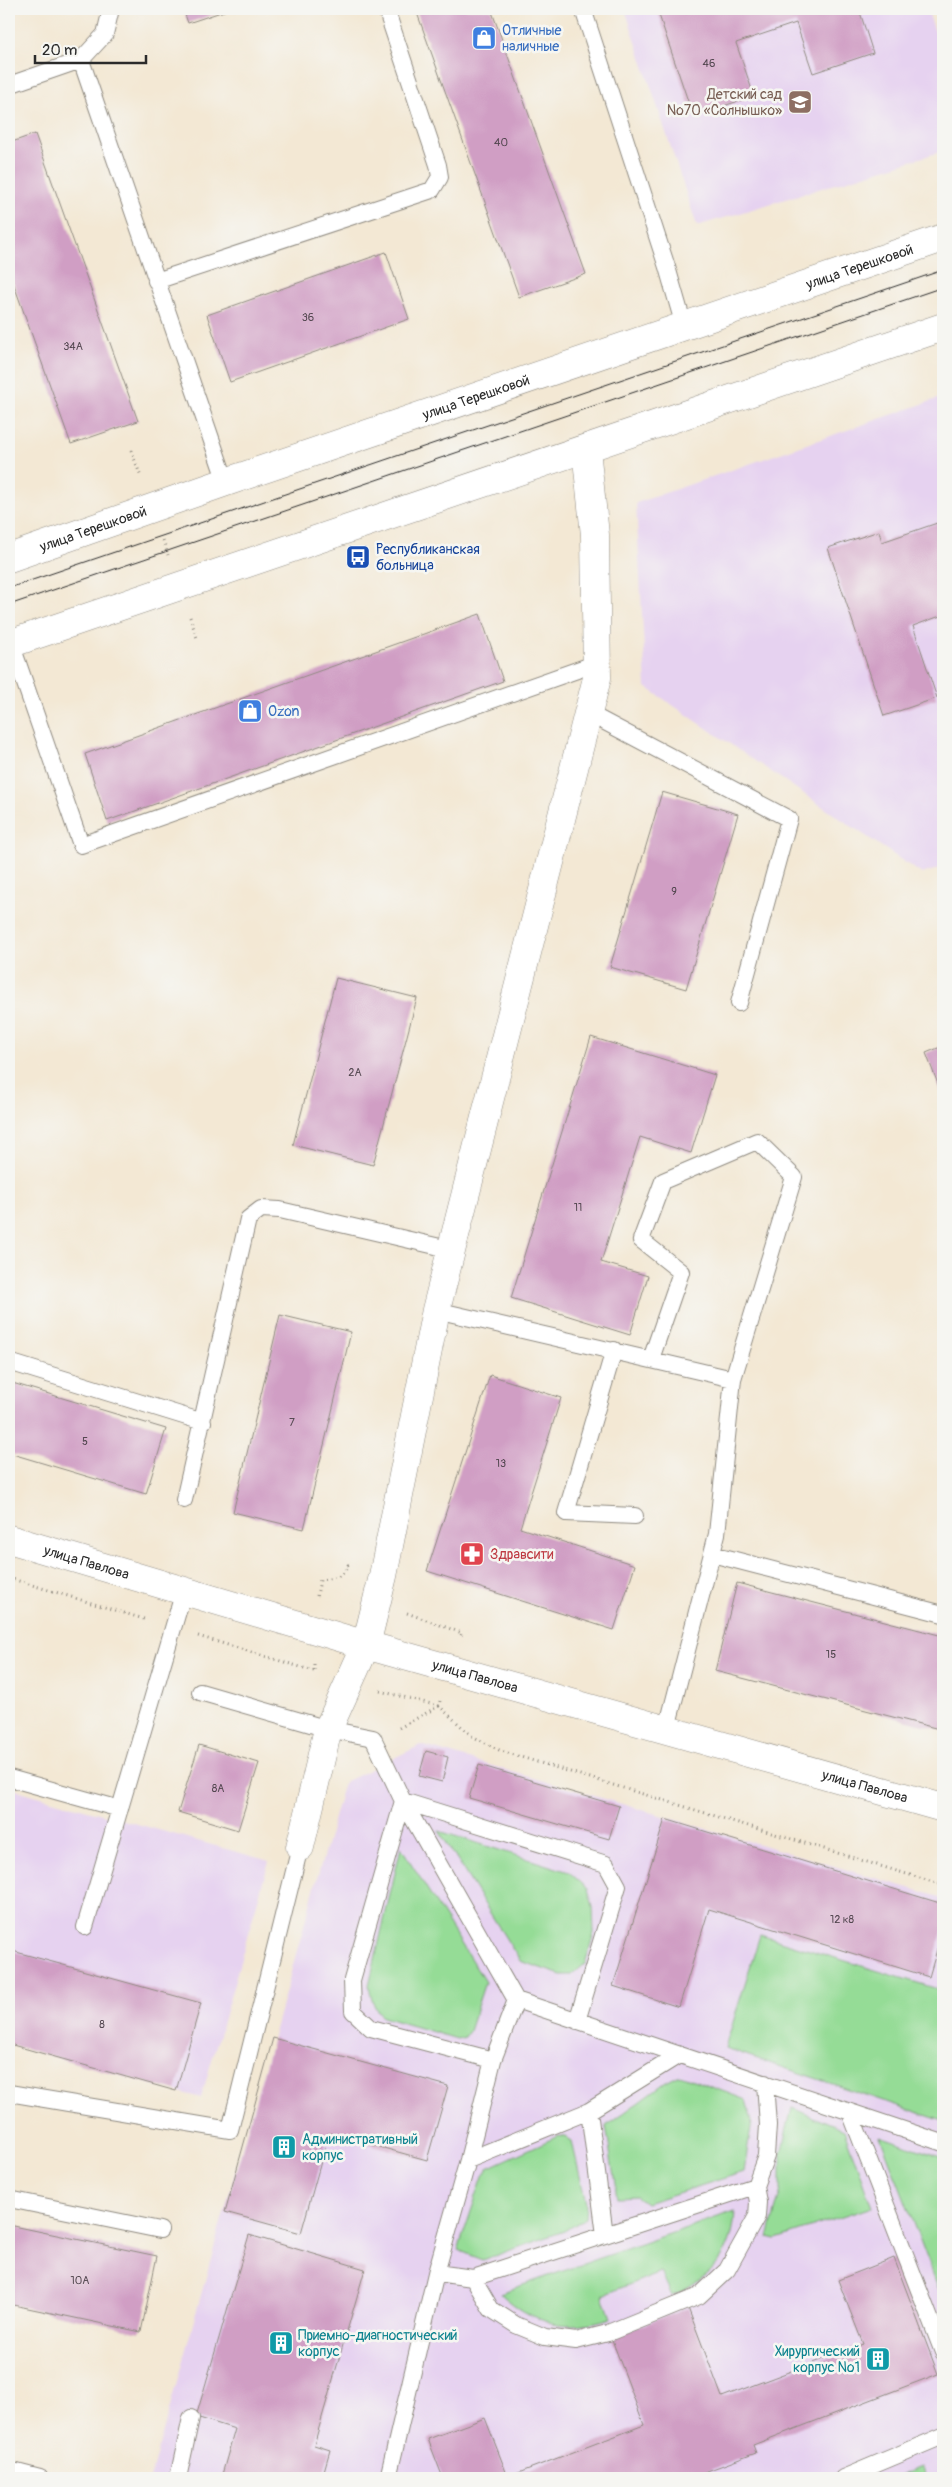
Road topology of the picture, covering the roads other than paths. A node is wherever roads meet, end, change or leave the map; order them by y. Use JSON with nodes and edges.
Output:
{"nodes":[{"id":1,"x":111,"y":9,"type":"edge"},
{"id":2,"x":386,"y":9,"type":"edge"},
{"id":3,"x":583,"y":9,"type":"edge"},
{"id":4,"x":81,"y":60,"type":"junction"},
{"id":5,"x":9,"y":85,"type":"edge"},
{"id":6,"x":943,"y":238,"type":"edge"},
{"id":7,"x":156,"y":281,"type":"junction"},
{"id":8,"x":684,"y":326,"type":"junction"},
{"id":9,"x":943,"y":327,"type":"edge"},
{"id":10,"x":586,"y":449,"type":"junction"},
{"id":11,"x":226,"y":482,"type":"junction"},
{"id":12,"x":9,"y":558,"type":"edge"},
{"id":13,"x":10,"y":643,"type":"edge"},
{"id":14,"x":597,"y":663,"type":"junction"},
{"id":15,"x":588,"y":713,"type":"junction"},
{"id":16,"x":740,"y":1003,"type":"dead end"},
{"id":17,"x":453,"y":1250,"type":"junction"},
{"id":18,"x":436,"y":1310,"type":"junction"},
{"id":19,"x":614,"y":1350,"type":"junction"},
{"id":20,"x":650,"y":1359,"type":"junction"},
{"id":21,"x":9,"y":1362,"type":"edge"},
{"id":22,"x":734,"y":1379,"type":"junction"},
{"id":23,"x":203,"y":1422,"type":"junction"},
{"id":24,"x":184,"y":1500,"type":"dead end"},
{"id":25,"x":635,"y":1516,"type":"dead end"},
{"id":26,"x":9,"y":1539,"type":"edge"},
{"id":27,"x":712,"y":1554,"type":"junction"},
{"id":28,"x":184,"y":1591,"type":"junction"},
{"id":29,"x":943,"y":1614,"type":"edge"},
{"id":30,"x":366,"y":1644,"type":"junction"},
{"id":31,"x":200,"y":1692,"type":"dead end"},
{"id":32,"x":666,"y":1728,"type":"junction"},
{"id":33,"x":328,"y":1729,"type":"junction"},
{"id":34,"x":9,"y":1778,"type":"edge"},
{"id":35,"x":403,"y":1801,"type":"junction"},
{"id":36,"x":943,"y":1808,"type":"edge"},
{"id":37,"x":120,"y":1809,"type":"junction"},
{"id":38,"x":300,"y":1847,"type":"joint"},
{"id":39,"x":85,"y":1927,"type":"dead end"},
{"id":40,"x":516,"y":2000,"type":"junction"},
{"id":41,"x":578,"y":2021,"type":"junction"},
{"id":42,"x":679,"y":2055,"type":"junction"},
{"id":43,"x":493,"y":2060,"type":"junction"},
{"id":44,"x":765,"y":2083,"type":"junction"},
{"id":45,"x":9,"y":2093,"type":"edge"},
{"id":46,"x":589,"y":2111,"type":"junction"},
{"id":47,"x":850,"y":2112,"type":"junction"},
{"id":48,"x":943,"y":2143,"type":"edge"},
{"id":49,"x":468,"y":2160,"type":"junction"},
{"id":50,"x":755,"y":2186,"type":"junction"},
{"id":51,"x":9,"y":2199,"type":"edge"},
{"id":52,"x":160,"y":2230,"type":"dead end"},
{"id":53,"x":605,"y":2235,"type":"junction"},
{"id":54,"x":436,"y":2273,"type":"junction"},
{"id":55,"x":473,"y":2278,"type":"junction"},
{"id":56,"x":943,"y":2352,"type":"edge"},
{"id":57,"x":191,"y":2418,"type":"dead end"},
{"id":58,"x":943,"y":2436,"type":"edge"},
{"id":59,"x":9,"y":2470,"type":"edge"},
{"id":60,"x":40,"y":2478,"type":"edge"},
{"id":61,"x":178,"y":2478,"type":"edge"},
{"id":62,"x":388,"y":2478,"type":"edge"},
{"id":63,"x":843,"y":2478,"type":"edge"}],
"edges":[{"from":1,"to":4,"type":"lane"},
{"from":2,"to":7,"type":"lane"},
{"from":3,"to":8,"type":"lane"},
{"from":4,"to":5,"type":"lane"},
{"from":4,"to":7,"type":"lane"},
{"from":6,"to":8,"type":"street","name":"улица Терешковой"},
{"from":7,"to":11,"type":"lane"},
{"from":8,"to":11,"type":"street","name":"улица Терешковой"},
{"from":9,"to":10,"type":"street"},
{"from":10,"to":13,"type":"street"},
{"from":10,"to":14,"type":"street"},
{"from":11,"to":12,"type":"street","name":"улица Терешковой"},
{"from":13,"to":14,"type":"lane"},
{"from":14,"to":15,"type":"street"},
{"from":15,"to":16,"type":"lane"},
{"from":15,"to":17,"type":"street"},
{"from":17,"to":18,"type":"street"},
{"from":17,"to":23,"type":"lane"},
{"from":18,"to":19,"type":"lane"},
{"from":18,"to":30,"type":"street"},
{"from":19,"to":20,"type":"lane"},
{"from":19,"to":25,"type":"lane"},
{"from":20,"to":22,"type":"lane"},
{"from":20,"to":22,"type":"lane"},
{"from":21,"to":23,"type":"lane"},
{"from":22,"to":27,"type":"lane"},
{"from":23,"to":24,"type":"lane"},
{"from":26,"to":28,"type":"street","name":"улица Павлова"},
{"from":27,"to":29,"type":"lane"},
{"from":27,"to":32,"type":"lane"},
{"from":28,"to":30,"type":"street","name":"улица Павлова"},
{"from":28,"to":37,"type":"lane"},
{"from":30,"to":32,"type":"street","name":"улица Павлова"},
{"from":30,"to":33,"type":"street"},
{"from":31,"to":33,"type":"lane"},
{"from":32,"to":36,"type":"street","name":"улица Павлова"},
{"from":33,"to":35,"type":"lane"},
{"from":33,"to":38,"type":"street"},
{"from":34,"to":37,"type":"lane"},
{"from":35,"to":40,"type":"lane"},
{"from":35,"to":41,"type":"lane"},
{"from":35,"to":43,"type":"lane"},
{"from":37,"to":39,"type":"lane"},
{"from":38,"to":45,"type":"lane"},
{"from":40,"to":41,"type":"lane"},
{"from":40,"to":43,"type":"lane"},
{"from":41,"to":42,"type":"lane"},
{"from":42,"to":44,"type":"lane"},
{"from":42,"to":46,"type":"lane"},
{"from":43,"to":49,"type":"lane"},
{"from":44,"to":47,"type":"lane"},
{"from":44,"to":50,"type":"lane"},
{"from":46,"to":49,"type":"lane"},
{"from":46,"to":53,"type":"lane"},
{"from":47,"to":48,"type":"lane"},
{"from":47,"to":56,"type":"lane"},
{"from":49,"to":54,"type":"lane"},
{"from":50,"to":53,"type":"lane"},
{"from":50,"to":55,"type":"lane"},
{"from":51,"to":52,"type":"lane"},
{"from":53,"to":55,"type":"lane"},
{"from":54,"to":55,"type":"lane"},
{"from":54,"to":62,"type":"lane"},
{"from":57,"to":61,"type":"lane"},
{"from":58,"to":63,"type":"lane"},
{"from":59,"to":60,"type":"lane"}]}
